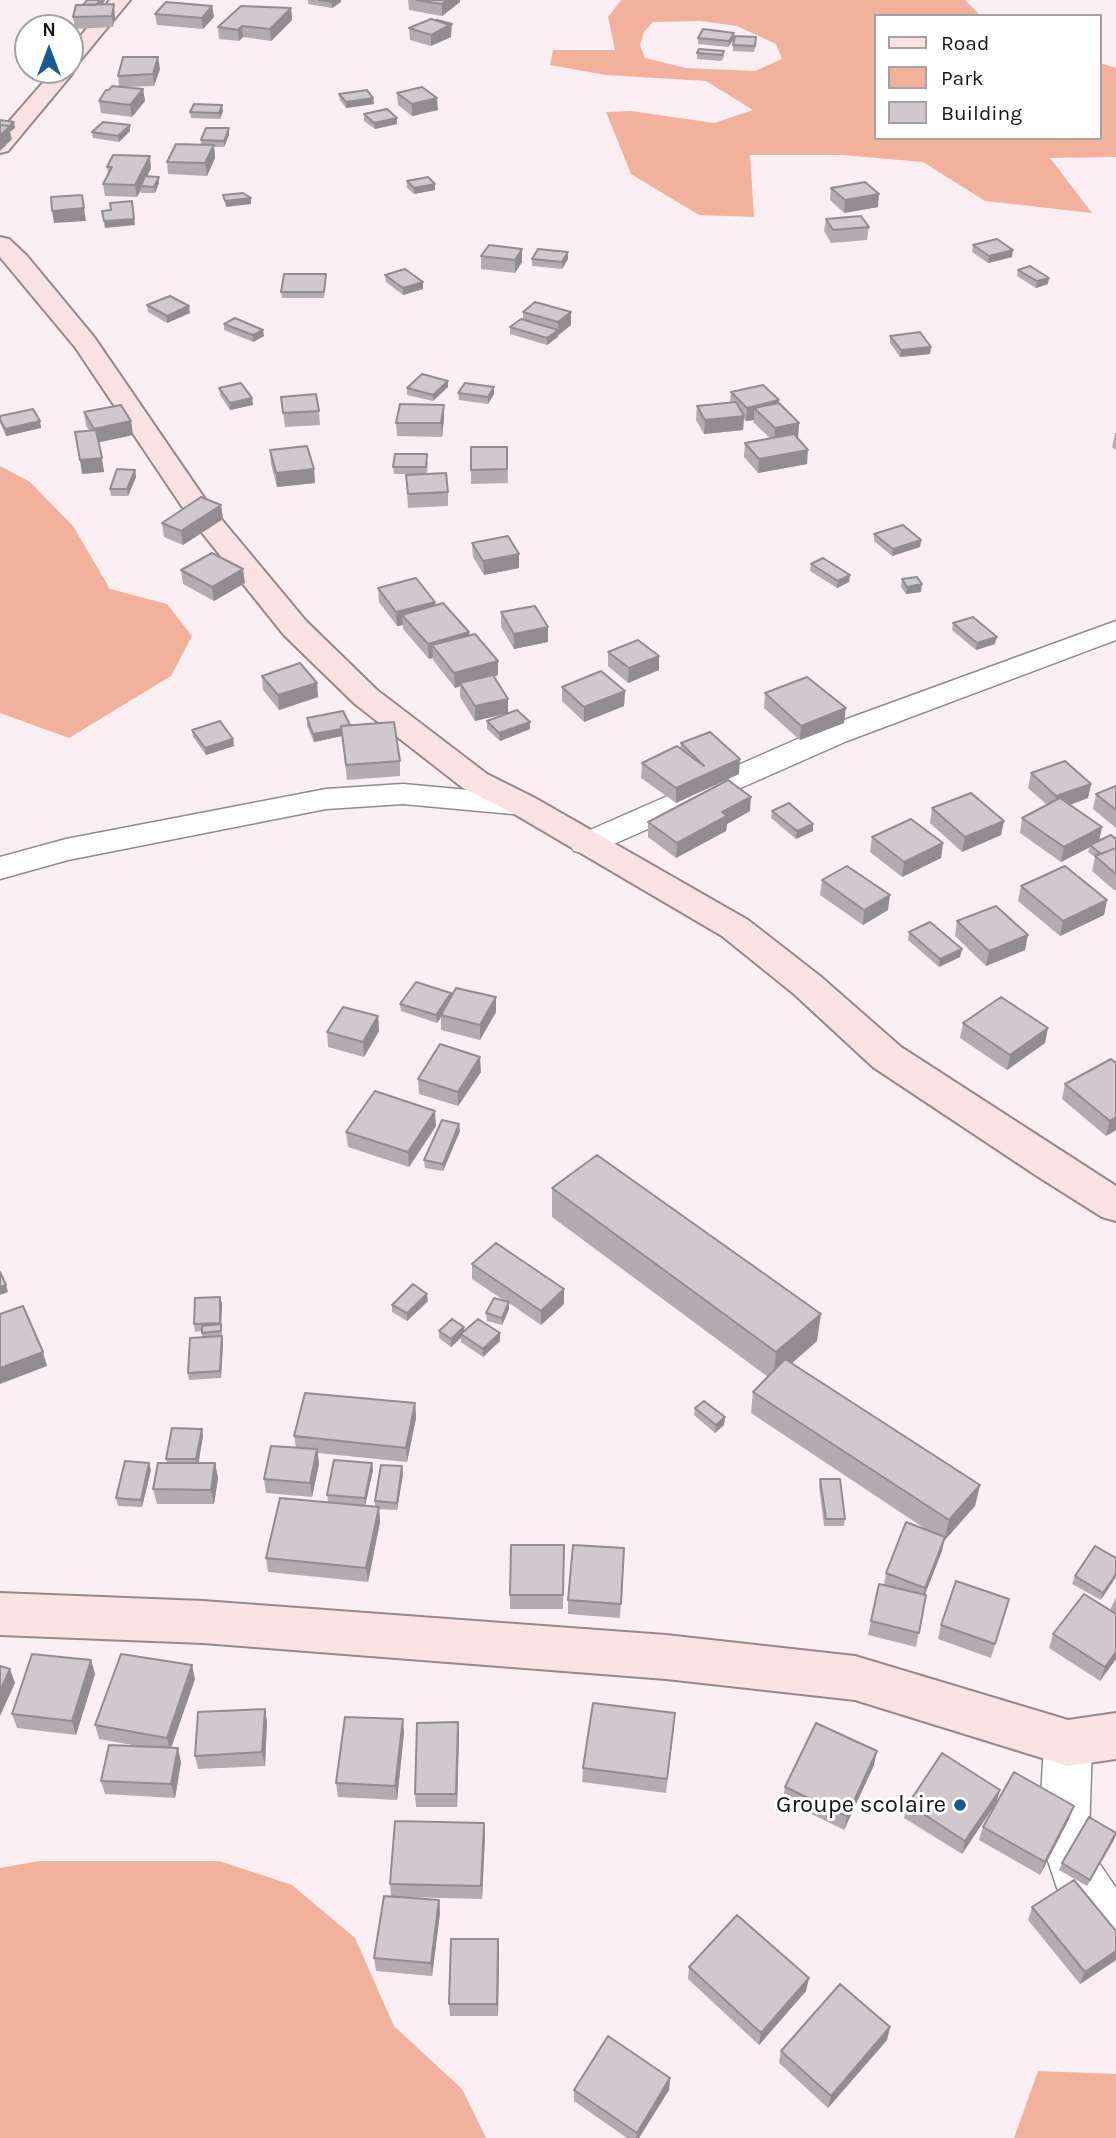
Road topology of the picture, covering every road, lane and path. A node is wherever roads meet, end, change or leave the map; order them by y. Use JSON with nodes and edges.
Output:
{"nodes":[{"id":1,"x":120,"y":0,"type":"edge"},
{"id":2,"x":84,"y":45,"type":"edge"},
{"id":3,"x":53,"y":84,"type":"edge"},
{"id":4,"x":0,"y":146,"type":"edge"},
{"id":5,"x":0,"y":244,"type":"edge"},
{"id":6,"x":1116,"y":629,"type":"edge"},
{"id":7,"x":523,"y":805,"type":"junction"},
{"id":8,"x":586,"y":844,"type":"junction"},
{"id":9,"x":0,"y":868,"type":"edge"},
{"id":10,"x":1116,"y":1206,"type":"edge"},
{"id":11,"x":0,"y":1614,"type":"edge"},
{"id":12,"x":1116,"y":1736,"type":"edge"},
{"id":13,"x":1068,"y":1743,"type":"junction"},
{"id":14,"x":1116,"y":1933,"type":"edge"}],
"edges":[{"from":1,"to":2,"type":"street"},
{"from":3,"to":4,"type":"street"},
{"from":5,"to":7,"type":"street"},
{"from":6,"to":8,"type":"street"},
{"from":7,"to":8,"type":"street"},
{"from":7,"to":9,"type":"street"},
{"from":8,"to":10,"type":"street"},
{"from":11,"to":13,"type":"street"},
{"from":12,"to":13,"type":"street"},
{"from":13,"to":14,"type":"street"}]}
